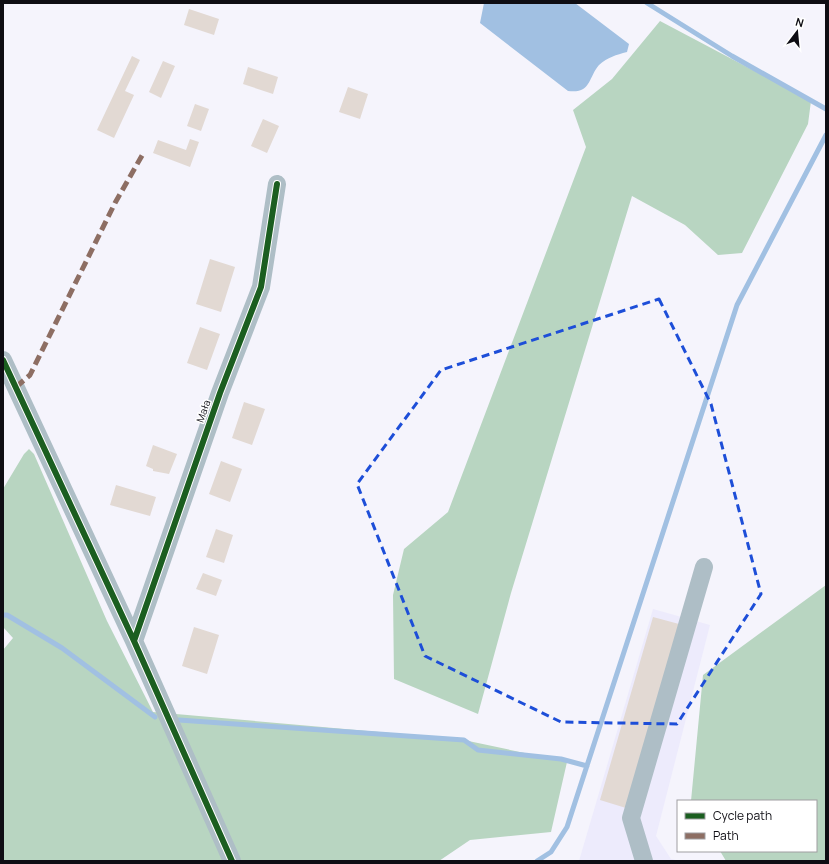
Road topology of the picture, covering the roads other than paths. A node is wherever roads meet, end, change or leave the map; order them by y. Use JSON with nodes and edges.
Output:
{"nodes":[{"id":1,"x":277,"y":184,"type":"dead end"},
{"id":2,"x":3,"y":360,"type":"edge"},
{"id":3,"x":704,"y":567,"type":"dead end"},
{"id":4,"x":134,"y":641,"type":"junction"},
{"id":5,"x":648,"y":860,"type":"edge"},
{"id":6,"x":232,"y":861,"type":"edge"}],
"edges":[{"from":1,"to":4,"type":"street","name":"Mała"},
{"from":2,"to":4,"type":"street"},
{"from":3,"to":5,"type":"street"},
{"from":4,"to":6,"type":"street"}]}
